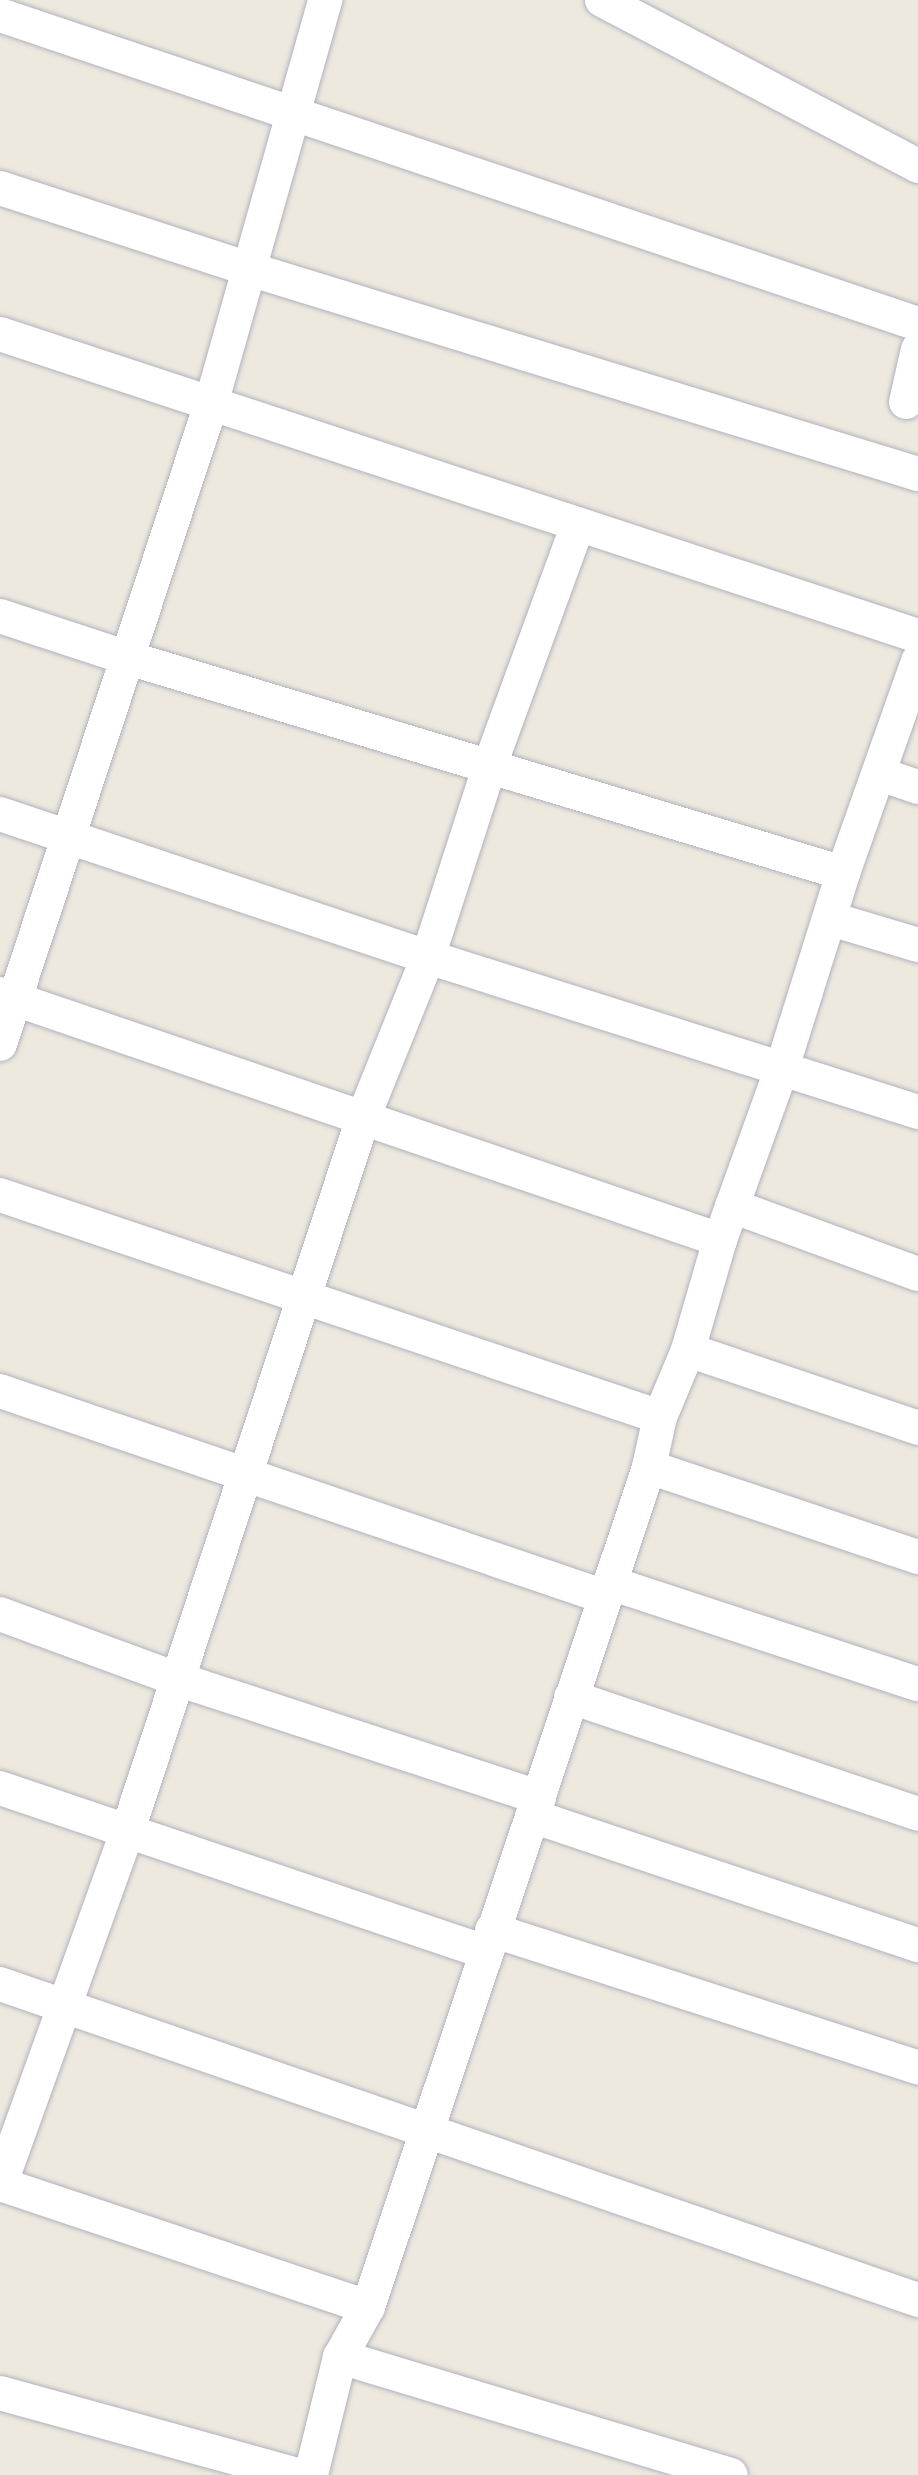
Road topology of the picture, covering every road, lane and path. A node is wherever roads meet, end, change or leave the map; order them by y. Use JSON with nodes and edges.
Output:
{"nodes":[{"id":1,"x":325,"y":0,"type":"edge"},
{"id":2,"x":602,"y":0,"type":"edge"},
{"id":3,"x":0,"y":15,"type":"edge"},
{"id":4,"x":293,"y":114,"type":"junction"},
{"id":5,"x":918,"y":166,"type":"edge"},
{"id":6,"x":0,"y":188,"type":"edge"},
{"id":7,"x":249,"y":269,"type":"junction"},
{"id":8,"x":918,"y":324,"type":"edge"},
{"id":9,"x":0,"y":334,"type":"edge"},
{"id":10,"x":918,"y":349,"type":"edge"},
{"id":11,"x":906,"y":402,"type":"dead end"},
{"id":12,"x":211,"y":404,"type":"junction"},
{"id":13,"x":918,"y":474,"type":"edge"},
{"id":14,"x":578,"y":525,"type":"junction"},
{"id":15,"x":0,"y":616,"type":"edge"},
{"id":16,"x":918,"y":636,"type":"edge"},
{"id":17,"x":125,"y":657,"type":"junction"},
{"id":18,"x":918,"y":661,"type":"edge"},
{"id":19,"x":490,"y":765,"type":"junction"},
{"id":20,"x":880,"y":774,"type":"junction"},
{"id":21,"x":918,"y":787,"type":"edge"},
{"id":22,"x":0,"y":814,"type":"edge"},
{"id":23,"x":70,"y":836,"type":"junction"},
{"id":24,"x":843,"y":873,"type":"junction"},
{"id":25,"x":831,"y":919,"type":"junction"},
{"id":26,"x":918,"y":945,"type":"edge"},
{"id":27,"x":428,"y":957,"type":"junction"},
{"id":28,"x":8,"y":997,"type":"edge"},
{"id":29,"x":0,"y":1044,"type":"edge"},
{"id":30,"x":782,"y":1068,"type":"junction"},
{"id":31,"x":918,"y":1112,"type":"edge"},
{"id":32,"x":363,"y":1118,"type":"junction"},
{"id":33,"x":0,"y":1195,"type":"edge"},
{"id":34,"x":732,"y":1206,"type":"junction"},
{"id":35,"x":720,"y":1240,"type":"junction"},
{"id":36,"x":918,"y":1274,"type":"edge"},
{"id":37,"x":304,"y":1296,"type":"junction"},
{"id":38,"x":688,"y":1350,"type":"junction"},
{"id":39,"x":0,"y":1391,"type":"edge"},
{"id":40,"x":660,"y":1417,"type":"junction"},
{"id":41,"x":918,"y":1428,"type":"edge"},
{"id":42,"x":649,"y":1467,"type":"junction"},
{"id":43,"x":246,"y":1475,"type":"junction"},
{"id":44,"x":918,"y":1557,"type":"edge"},
{"id":45,"x":608,"y":1590,"type":"junction"},
{"id":46,"x":0,"y":1614,"type":"edge"},
{"id":47,"x":177,"y":1679,"type":"junction"},
{"id":48,"x":918,"y":1684,"type":"edge"},
{"id":49,"x":571,"y":1697,"type":"junction"},
{"id":50,"x":0,"y":1788,"type":"edge"},
{"id":51,"x":536,"y":1806,"type":"junction"},
{"id":52,"x":918,"y":1814,"type":"edge"},
{"id":53,"x":128,"y":1830,"type":"junction"},
{"id":54,"x":489,"y":1941,"type":"junction"},
{"id":55,"x":918,"y":1945,"type":"edge"},
{"id":56,"x":0,"y":1984,"type":"edge"},
{"id":57,"x":63,"y":2004,"type":"junction"},
{"id":58,"x":918,"y":2068,"type":"edge"},
{"id":59,"x":426,"y":2133,"type":"junction"},
{"id":60,"x":0,"y":2184,"type":"edge"},
{"id":61,"x":918,"y":2300,"type":"edge"},
{"id":62,"x":368,"y":2307,"type":"junction"},
{"id":63,"x":340,"y":2357,"type":"junction"},
{"id":64,"x":0,"y":2393,"type":"edge"},
{"id":65,"x":711,"y":2472,"type":"edge"},
{"id":66,"x":298,"y":2475,"type":"edge"},
{"id":67,"x":311,"y":2475,"type":"edge"}],
"edges":[{"from":1,"to":4,"type":"street"},
{"from":2,"to":5,"type":"street"},
{"from":3,"to":4,"type":"street"},
{"from":4,"to":7,"type":"street"},
{"from":4,"to":8,"type":"street"},
{"from":6,"to":7,"type":"street"},
{"from":7,"to":12,"type":"street"},
{"from":7,"to":13,"type":"street"},
{"from":9,"to":12,"type":"street"},
{"from":10,"to":11,"type":"street"},
{"from":12,"to":14,"type":"street"},
{"from":12,"to":17,"type":"street"},
{"from":14,"to":16,"type":"street"},
{"from":14,"to":19,"type":"street"},
{"from":15,"to":17,"type":"street"},
{"from":17,"to":19,"type":"street"},
{"from":17,"to":23,"type":"street"},
{"from":18,"to":20,"type":"street"},
{"from":19,"to":24,"type":"street"},
{"from":19,"to":27,"type":"street"},
{"from":20,"to":21,"type":"street"},
{"from":20,"to":24,"type":"street"},
{"from":22,"to":23,"type":"street"},
{"from":23,"to":27,"type":"street"},
{"from":23,"to":28,"type":"street"},
{"from":24,"to":25,"type":"street"},
{"from":25,"to":26,"type":"street"},
{"from":25,"to":30,"type":"street"},
{"from":27,"to":30,"type":"street"},
{"from":27,"to":32,"type":"street"},
{"from":28,"to":29,"type":"street"},
{"from":28,"to":32,"type":"street"},
{"from":30,"to":31,"type":"street"},
{"from":30,"to":34,"type":"street"},
{"from":32,"to":35,"type":"street"},
{"from":32,"to":37,"type":"street"},
{"from":33,"to":37,"type":"street"},
{"from":34,"to":35,"type":"street"},
{"from":34,"to":36,"type":"street"},
{"from":35,"to":38,"type":"street"},
{"from":37,"to":40,"type":"street"},
{"from":37,"to":43,"type":"street"},
{"from":38,"to":40,"type":"street"},
{"from":38,"to":41,"type":"street"},
{"from":39,"to":43,"type":"street"},
{"from":40,"to":42,"type":"street"},
{"from":42,"to":44,"type":"street"},
{"from":42,"to":45,"type":"street"},
{"from":43,"to":45,"type":"street"},
{"from":43,"to":47,"type":"street"},
{"from":45,"to":48,"type":"street"},
{"from":45,"to":49,"type":"street"},
{"from":46,"to":47,"type":"street"},
{"from":47,"to":51,"type":"street"},
{"from":47,"to":53,"type":"street"},
{"from":49,"to":51,"type":"street"},
{"from":49,"to":52,"type":"street"},
{"from":50,"to":53,"type":"street"},
{"from":51,"to":54,"type":"street"},
{"from":51,"to":55,"type":"street"},
{"from":53,"to":54,"type":"street"},
{"from":53,"to":57,"type":"street"},
{"from":54,"to":58,"type":"street"},
{"from":54,"to":59,"type":"street"},
{"from":56,"to":57,"type":"street"},
{"from":57,"to":59,"type":"street"},
{"from":57,"to":60,"type":"street"},
{"from":59,"to":61,"type":"street"},
{"from":59,"to":62,"type":"street"},
{"from":60,"to":62,"type":"street"},
{"from":62,"to":63,"type":"street"},
{"from":63,"to":65,"type":"street"},
{"from":63,"to":67,"type":"street"},
{"from":64,"to":66,"type":"street"}]}
